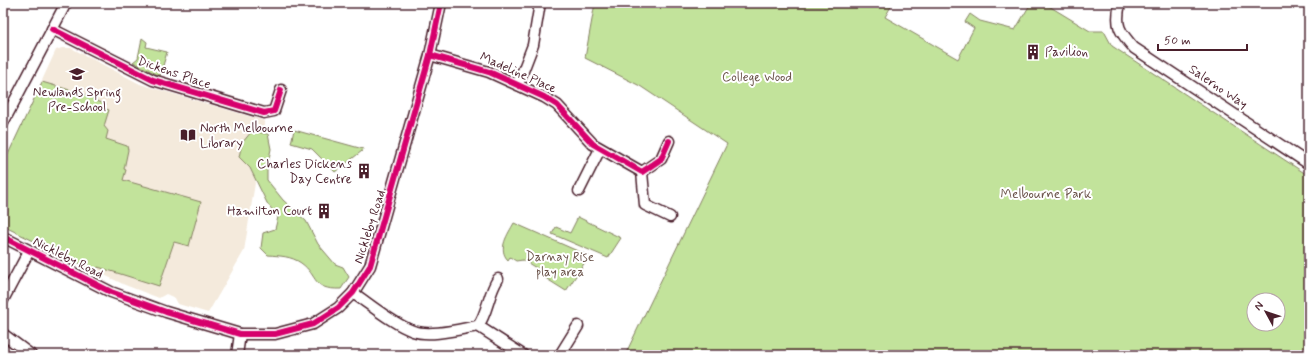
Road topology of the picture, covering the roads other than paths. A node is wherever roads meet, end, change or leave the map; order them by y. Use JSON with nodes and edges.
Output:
{"nodes":[{"id":1,"x":66,"y":3,"type":"edge"},
{"id":2,"x":441,"y":3,"type":"edge"},
{"id":3,"x":540,"y":3,"type":"edge"},
{"id":4,"x":1120,"y":3,"type":"edge"},
{"id":5,"x":52,"y":29,"type":"junction"},
{"id":6,"x":430,"y":55,"type":"junction"},
{"id":7,"x":518,"y":84,"type":"junction"},
{"id":8,"x":281,"y":90,"type":"dead end"},
{"id":9,"x":3,"y":123,"type":"edge"},
{"id":10,"x":668,"y":141,"type":"dead end"},
{"id":11,"x":600,"y":149,"type":"junction"},
{"id":12,"x":1309,"y":164,"type":"edge"},
{"id":13,"x":642,"y":172,"type":"junction"},
{"id":14,"x":579,"y":191,"type":"dead end"},
{"id":15,"x":670,"y":218,"type":"dead end"},
{"id":16,"x":3,"y":237,"type":"edge"},
{"id":17,"x":29,"y":251,"type":"junction"},
{"id":18,"x":498,"y":279,"type":"dead end"},
{"id":19,"x":353,"y":293,"type":"junction"},
{"id":20,"x":3,"y":300,"type":"edge"},
{"id":21,"x":478,"y":326,"type":"junction"},
{"id":22,"x":578,"y":326,"type":"dead end"},
{"id":23,"x":3,"y":334,"type":"edge"},
{"id":24,"x":240,"y":334,"type":"junction"},
{"id":25,"x":31,"y":355,"type":"edge"},
{"id":26,"x":237,"y":355,"type":"edge"},
{"id":27,"x":523,"y":355,"type":"edge"},
{"id":28,"x":560,"y":355,"type":"edge"}],
"edges":[{"from":1,"to":5,"type":"street"},
{"from":2,"to":6,"type":"street","name":"Nickleby Road"},
{"from":3,"to":7,"type":"street"},
{"from":4,"to":12,"type":"street","name":"Salerno Way"},
{"from":5,"to":8,"type":"street","name":"Dickens Place"},
{"from":5,"to":9,"type":"street"},
{"from":6,"to":7,"type":"street","name":"Madeline Place"},
{"from":6,"to":19,"type":"street","name":"Nickleby Road"},
{"from":7,"to":11,"type":"street","name":"Madeline Place"},
{"from":10,"to":13,"type":"street"},
{"from":11,"to":13,"type":"street","name":"Madeline Place"},
{"from":11,"to":14,"type":"street"},
{"from":13,"to":15,"type":"street"},
{"from":16,"to":17,"type":"street","name":"Nickleby Road"},
{"from":17,"to":20,"type":"street"},
{"from":17,"to":24,"type":"street","name":"Nickleby Road"},
{"from":18,"to":21,"type":"street"},
{"from":19,"to":21,"type":"street"},
{"from":19,"to":24,"type":"street","name":"Nickleby Road"},
{"from":21,"to":27,"type":"street"},
{"from":22,"to":28,"type":"street"},
{"from":23,"to":25,"type":"street"},
{"from":24,"to":26,"type":"street"}]}
